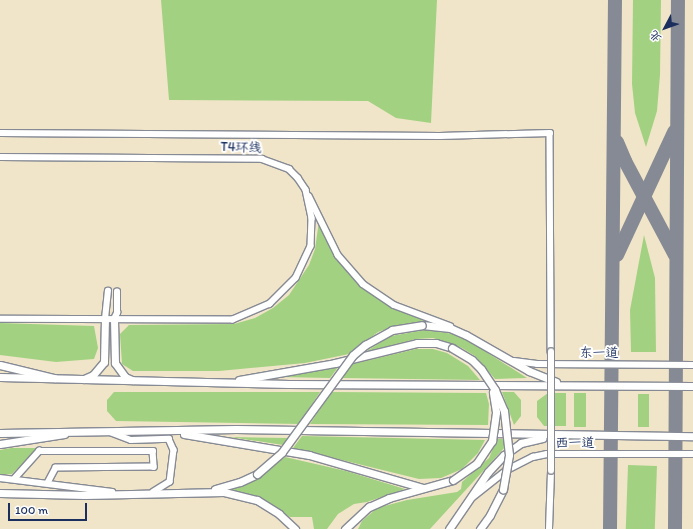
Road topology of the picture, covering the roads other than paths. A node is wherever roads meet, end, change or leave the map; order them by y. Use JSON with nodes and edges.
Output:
{"nodes":[{"id":1,"x":0,"y":133,"type":"edge"},
{"id":2,"x":0,"y":157,"type":"edge"},
{"id":3,"x":306,"y":190,"type":"junction"},
{"id":4,"x":108,"y":291,"type":"dead end"},
{"id":5,"x":117,"y":292,"type":"dead end"},
{"id":6,"x":0,"y":319,"type":"edge"},
{"id":7,"x":114,"y":319,"type":"junction"},
{"id":8,"x":105,"y":320,"type":"junction"},
{"id":9,"x":466,"y":335,"type":"junction"},
{"id":10,"x":506,"y":359,"type":"junction"},
{"id":11,"x":0,"y":365,"type":"edge"},
{"id":12,"x":693,"y":365,"type":"edge"},
{"id":13,"x":0,"y":377,"type":"edge"},
{"id":14,"x":64,"y":380,"type":"junction"},
{"id":15,"x":79,"y":380,"type":"junction"},
{"id":16,"x":490,"y":380,"type":"junction"},
{"id":17,"x":134,"y":381,"type":"junction"},
{"id":18,"x":226,"y":382,"type":"junction"},
{"id":19,"x":566,"y":384,"type":"junction"},
{"id":20,"x":693,"y":386,"type":"edge"},
{"id":21,"x":168,"y":431,"type":"junction"},
{"id":22,"x":76,"y":432,"type":"junction"},
{"id":23,"x":110,"y":432,"type":"junction"},
{"id":24,"x":0,"y":433,"type":"edge"},
{"id":25,"x":558,"y":435,"type":"junction"},
{"id":26,"x":693,"y":436,"type":"edge"},
{"id":27,"x":0,"y":444,"type":"edge"},
{"id":28,"x":693,"y":454,"type":"edge"},
{"id":29,"x":0,"y":478,"type":"edge"},
{"id":30,"x":14,"y":479,"type":"junction"},
{"id":31,"x":48,"y":483,"type":"junction"},
{"id":32,"x":423,"y":488,"type":"junction"},
{"id":33,"x":207,"y":490,"type":"junction"},
{"id":34,"x":154,"y":492,"type":"junction"},
{"id":35,"x":0,"y":493,"type":"edge"},
{"id":36,"x":120,"y":493,"type":"junction"},
{"id":37,"x":471,"y":499,"type":"junction"},
{"id":38,"x":295,"y":529,"type":"edge"},
{"id":39,"x":344,"y":529,"type":"edge"},
{"id":40,"x":449,"y":529,"type":"edge"},
{"id":41,"x":480,"y":529,"type":"edge"},
{"id":42,"x":549,"y":529,"type":"edge"}],
"edges":[{"from":1,"to":42,"type":"street","bridge":true},
{"from":2,"to":3,"type":"street","name":"T4环线"},
{"from":3,"to":7,"type":"street","name":"T4环线"},
{"from":3,"to":9,"type":"street"},
{"from":4,"to":8,"type":"street"},
{"from":5,"to":7,"type":"street"},
{"from":6,"to":8,"type":"street","name":"T4环线"},
{"from":7,"to":8,"type":"street","name":"T4环线"},
{"from":7,"to":17,"type":"main road"},
{"from":8,"to":15,"type":"main road"},
{"from":9,"to":10,"type":"main road"},
{"from":9,"to":33,"type":"main road","bridge":true},
{"from":10,"to":12,"type":"street","name":"东一道"},
{"from":10,"to":19,"type":"main road"},
{"from":11,"to":14,"type":"main road"},
{"from":13,"to":14,"type":"main road"},
{"from":14,"to":15,"type":"main road"},
{"from":15,"to":17,"type":"main road"},
{"from":16,"to":18,"type":"main road","bridge":true},
{"from":16,"to":32,"type":"main road","bridge":true},
{"from":16,"to":41,"type":"main road","bridge":true},
{"from":17,"to":18,"type":"main road"},
{"from":18,"to":19,"type":"main road"},
{"from":19,"to":20,"type":"main road"},
{"from":21,"to":23,"type":"main road"},
{"from":21,"to":25,"type":"main road"},
{"from":21,"to":32,"type":"main road"},
{"from":22,"to":23,"type":"main road"},
{"from":22,"to":24,"type":"main road"},
{"from":22,"to":27,"type":"main road"},
{"from":23,"to":34,"type":"street"},
{"from":25,"to":26,"type":"main road"},
{"from":25,"to":37,"type":"main road"},
{"from":28,"to":37,"type":"street","name":"西一道"},
{"from":29,"to":30,"type":"street"},
{"from":30,"to":31,"type":"street"},
{"from":30,"to":31,"type":"street"},
{"from":31,"to":36,"type":"street"},
{"from":32,"to":39,"type":"main road"},
{"from":33,"to":34,"type":"main road"},
{"from":33,"to":38,"type":"main road"},
{"from":34,"to":36,"type":"main road"},
{"from":35,"to":36,"type":"main road"},
{"from":37,"to":40,"type":"main road"}]}
